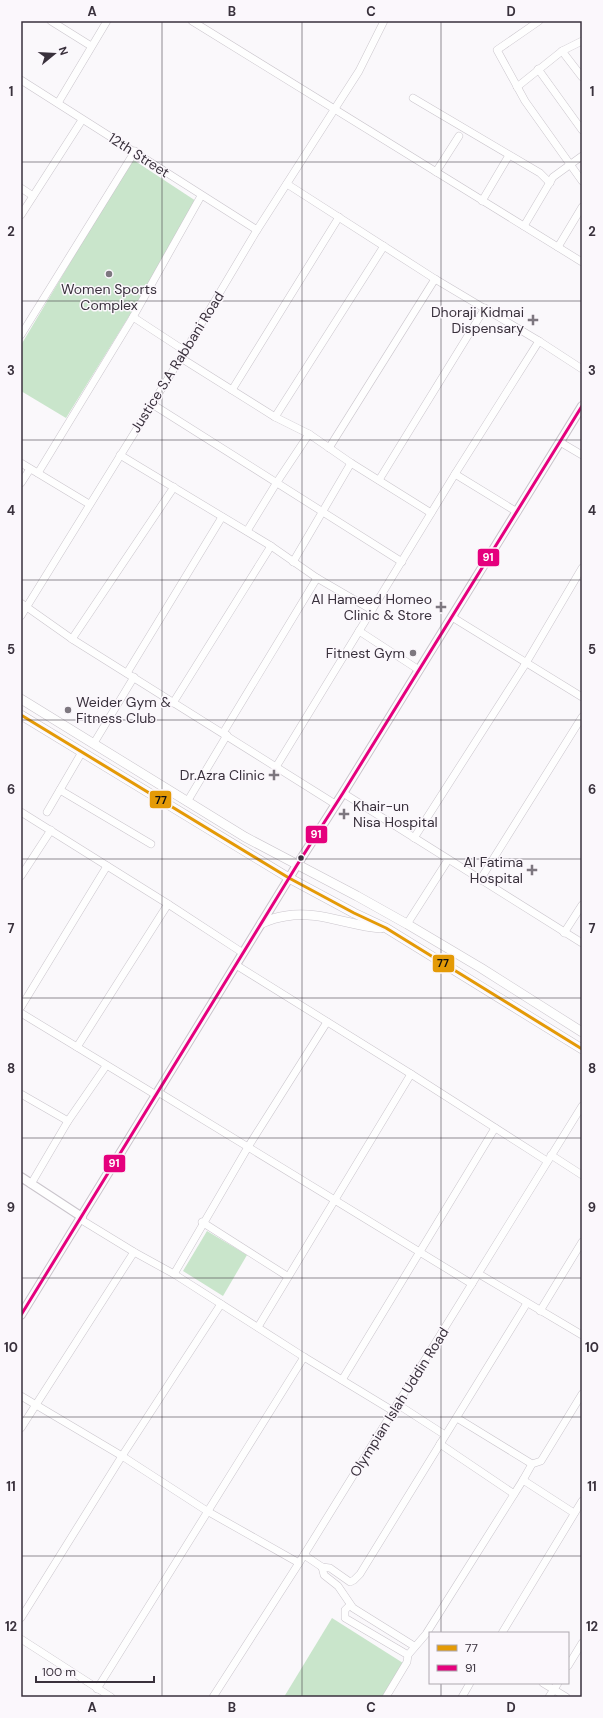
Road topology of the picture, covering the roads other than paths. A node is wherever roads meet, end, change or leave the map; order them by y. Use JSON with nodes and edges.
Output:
{"nodes":[{"id":1,"x":51,"y":21,"type":"edge"},
{"id":2,"x":107,"y":21,"type":"edge"},
{"id":3,"x":192,"y":21,"type":"edge"},
{"id":4,"x":384,"y":21,"type":"edge"},
{"id":5,"x":538,"y":21,"type":"edge"},
{"id":6,"x":582,"y":41,"type":"edge"},
{"id":7,"x":91,"y":46,"type":"junction"},
{"id":8,"x":562,"y":51,"type":"junction"},
{"id":9,"x":538,"y":69,"type":"junction"},
{"id":10,"x":582,"y":77,"type":"edge"},
{"id":11,"x":21,"y":80,"type":"edge"},
{"id":12,"x":517,"y":87,"type":"junction"},
{"id":13,"x":413,"y":98,"type":"dead end"},
{"id":14,"x":58,"y":103,"type":"junction"},
{"id":15,"x":334,"y":110,"type":"junction"},
{"id":16,"x":82,"y":120,"type":"junction"},
{"id":17,"x":582,"y":130,"type":"edge"},
{"id":18,"x":459,"y":136,"type":"dead end"},
{"id":19,"x":135,"y":151,"type":"junction"},
{"id":20,"x":582,"y":156,"type":"edge"},
{"id":21,"x":508,"y":157,"type":"dead end"},
{"id":22,"x":571,"y":164,"type":"junction"},
{"id":23,"x":436,"y":172,"type":"junction"},
{"id":24,"x":582,"y":181,"type":"edge"},
{"id":25,"x":550,"y":183,"type":"junction"},
{"id":26,"x":287,"y":184,"type":"junction"},
{"id":27,"x":21,"y":188,"type":"edge"},
{"id":28,"x":33,"y":196,"type":"junction"},
{"id":29,"x":202,"y":196,"type":"junction"},
{"id":30,"x":482,"y":200,"type":"junction"},
{"id":31,"x":582,"y":207,"type":"edge"},
{"id":32,"x":21,"y":215,"type":"edge"},
{"id":33,"x":339,"y":217,"type":"junction"},
{"id":34,"x":524,"y":226,"type":"junction"},
{"id":35,"x":257,"y":230,"type":"junction"},
{"id":36,"x":384,"y":246,"type":"junction"},
{"id":37,"x":558,"y":247,"type":"junction"},
{"id":38,"x":582,"y":262,"type":"edge"},
{"id":39,"x":435,"y":279,"type":"junction"},
{"id":40,"x":485,"y":308,"type":"junction"},
{"id":41,"x":133,"y":317,"type":"junction"},
{"id":42,"x":21,"y":335,"type":"edge"},
{"id":43,"x":539,"y":341,"type":"junction"},
{"id":44,"x":185,"y":351,"type":"junction"},
{"id":45,"x":181,"y":358,"type":"junction"},
{"id":46,"x":582,"y":369,"type":"edge"},
{"id":47,"x":232,"y":390,"type":"junction"},
{"id":48,"x":152,"y":404,"type":"junction"},
{"id":49,"x":582,"y":406,"type":"edge"},
{"id":50,"x":275,"y":417,"type":"junction"},
{"id":51,"x":309,"y":434,"type":"junction"},
{"id":52,"x":560,"y":442,"type":"junction"},
{"id":53,"x":329,"y":448,"type":"junction"},
{"id":54,"x":120,"y":455,"type":"junction"},
{"id":55,"x":582,"y":455,"type":"edge"},
{"id":56,"x":21,"y":463,"type":"edge"},
{"id":57,"x":350,"y":463,"type":"junction"},
{"id":58,"x":30,"y":469,"type":"junction"},
{"id":59,"x":38,"y":474,"type":"junction"},
{"id":60,"x":455,"y":474,"type":"junction"},
{"id":61,"x":379,"y":480,"type":"junction"},
{"id":62,"x":277,"y":482,"type":"junction"},
{"id":63,"x":21,"y":483,"type":"edge"},
{"id":64,"x":174,"y":486,"type":"junction"},
{"id":65,"x":89,"y":504,"type":"junction"},
{"id":66,"x":323,"y":511,"type":"junction"},
{"id":67,"x":517,"y":512,"type":"junction"},
{"id":68,"x":431,"y":513,"type":"junction"},
{"id":69,"x":222,"y":517,"type":"junction"},
{"id":70,"x":247,"y":532,"type":"junction"},
{"id":71,"x":272,"y":546,"type":"junction"},
{"id":72,"x":293,"y":562,"type":"junction"},
{"id":73,"x":402,"y":562,"type":"junction"},
{"id":74,"x":582,"y":568,"type":"edge"},
{"id":75,"x":318,"y":578,"type":"junction"},
{"id":76,"x":24,"y":605,"type":"edge"},
{"id":77,"x":372,"y":610,"type":"junction"},
{"id":78,"x":21,"y":616,"type":"edge"},
{"id":79,"x":452,"y":617,"type":"junction"},
{"id":80,"x":359,"y":631,"type":"junction"},
{"id":81,"x":72,"y":639,"type":"junction"},
{"id":82,"x":526,"y":663,"type":"junction"},
{"id":83,"x":419,"y":670,"type":"junction"},
{"id":84,"x":127,"y":673,"type":"junction"},
{"id":85,"x":134,"y":677,"type":"junction"},
{"id":86,"x":582,"y":697,"type":"edge"},
{"id":87,"x":21,"y":699,"type":"edge"},
{"id":88,"x":173,"y":703,"type":"junction"},
{"id":89,"x":21,"y":715,"type":"edge"},
{"id":90,"x":582,"y":717,"type":"edge"},
{"id":91,"x":225,"y":734,"type":"junction"},
{"id":92,"x":94,"y":743,"type":"junction"},
{"id":93,"x":82,"y":752,"type":"junction"},
{"id":94,"x":276,"y":768,"type":"junction"},
{"id":95,"x":60,"y":790,"type":"junction"},
{"id":96,"x":343,"y":793,"type":"junction"},
{"id":97,"x":187,"y":802,"type":"junction"},
{"id":98,"x":335,"y":804,"type":"junction"},
{"id":99,"x":21,"y":812,"type":"edge"},
{"id":100,"x":47,"y":812,"type":"dead end"},
{"id":101,"x":51,"y":830,"type":"junction"},
{"id":102,"x":414,"y":838,"type":"junction"},
{"id":103,"x":151,"y":844,"type":"dead end"},
{"id":104,"x":448,"y":860,"type":"junction"},
{"id":105,"x":297,"y":864,"type":"junction"},
{"id":106,"x":107,"y":866,"type":"junction"},
{"id":107,"x":21,"y":876,"type":"edge"},
{"id":108,"x":289,"y":878,"type":"junction"},
{"id":109,"x":480,"y":880,"type":"junction"},
{"id":110,"x":168,"y":904,"type":"junction"},
{"id":111,"x":582,"y":905,"type":"edge"},
{"id":112,"x":262,"y":923,"type":"junction"},
{"id":113,"x":407,"y":924,"type":"junction"},
{"id":114,"x":386,"y":928,"type":"junction"},
{"id":115,"x":564,"y":933,"type":"junction"},
{"id":116,"x":582,"y":943,"type":"edge"},
{"id":117,"x":243,"y":954,"type":"junction"},
{"id":118,"x":236,"y":965,"type":"junction"},
{"id":119,"x":21,"y":1007,"type":"edge"},
{"id":120,"x":21,"y":1013,"type":"edge"},
{"id":121,"x":327,"y":1022,"type":"junction"},
{"id":122,"x":582,"y":1032,"type":"edge"},
{"id":123,"x":77,"y":1047,"type":"junction"},
{"id":124,"x":582,"y":1049,"type":"edge"},
{"id":125,"x":106,"y":1066,"type":"junction"},
{"id":126,"x":411,"y":1074,"type":"junction"},
{"id":127,"x":21,"y":1094,"type":"edge"},
{"id":128,"x":157,"y":1094,"type":"junction"},
{"id":129,"x":582,"y":1106,"type":"edge"},
{"id":130,"x":68,"y":1121,"type":"junction"},
{"id":131,"x":496,"y":1128,"type":"junction"},
{"id":132,"x":248,"y":1146,"type":"junction"},
{"id":133,"x":549,"y":1158,"type":"junction"},
{"id":134,"x":582,"y":1175,"type":"edge"},
{"id":135,"x":21,"y":1177,"type":"edge"},
{"id":136,"x":31,"y":1184,"type":"junction"},
{"id":137,"x":334,"y":1200,"type":"junction"},
{"id":138,"x":81,"y":1218,"type":"junction"},
{"id":139,"x":202,"y":1222,"type":"junction"},
{"id":140,"x":582,"y":1242,"type":"edge"},
{"id":141,"x":420,"y":1251,"type":"junction"},
{"id":142,"x":134,"y":1252,"type":"junction"},
{"id":143,"x":174,"y":1274,"type":"junction"},
{"id":144,"x":479,"y":1274,"type":"junction"},
{"id":145,"x":287,"y":1276,"type":"junction"},
{"id":146,"x":472,"y":1284,"type":"junction"},
{"id":147,"x":527,"y":1303,"type":"junction"},
{"id":148,"x":221,"y":1304,"type":"junction"},
{"id":149,"x":540,"y":1311,"type":"junction"},
{"id":150,"x":21,"y":1315,"type":"edge"},
{"id":151,"x":258,"y":1327,"type":"junction"},
{"id":152,"x":582,"y":1335,"type":"edge"},
{"id":153,"x":304,"y":1357,"type":"junction"},
{"id":154,"x":342,"y":1380,"type":"junction"},
{"id":155,"x":582,"y":1394,"type":"edge"},
{"id":156,"x":21,"y":1396,"type":"edge"},
{"id":157,"x":397,"y":1404,"type":"junction"},
{"id":158,"x":35,"y":1405,"type":"junction"},
{"id":159,"x":393,"y":1411,"type":"junction"},
{"id":160,"x":457,"y":1418,"type":"junction"},
{"id":161,"x":21,"y":1428,"type":"edge"},
{"id":162,"x":445,"y":1435,"type":"junction"},
{"id":163,"x":440,"y":1444,"type":"junction"},
{"id":164,"x":122,"y":1456,"type":"junction"},
{"id":165,"x":532,"y":1464,"type":"junction"},
{"id":166,"x":523,"y":1480,"type":"junction"},
{"id":167,"x":514,"y":1494,"type":"junction"},
{"id":168,"x":582,"y":1501,"type":"edge"},
{"id":169,"x":207,"y":1511,"type":"junction"},
{"id":170,"x":574,"y":1513,"type":"junction"},
{"id":171,"x":304,"y":1554,"type":"junction"},
{"id":172,"x":299,"y":1563,"type":"junction"},
{"id":173,"x":322,"y":1567,"type":"junction"},
{"id":174,"x":350,"y":1605,"type":"junction"},
{"id":175,"x":21,"y":1618,"type":"edge"},
{"id":176,"x":430,"y":1632,"type":"edge"},
{"id":177,"x":503,"y":1632,"type":"edge"},
{"id":178,"x":428,"y":1635,"type":"edge"},
{"id":179,"x":21,"y":1640,"type":"edge"},
{"id":180,"x":582,"y":1643,"type":"edge"},
{"id":181,"x":414,"y":1646,"type":"junction"},
{"id":182,"x":408,"y":1655,"type":"junction"},
{"id":183,"x":569,"y":1664,"type":"edge"},
{"id":184,"x":469,"y":1684,"type":"edge"},
{"id":185,"x":556,"y":1686,"type":"edge"},
{"id":186,"x":97,"y":1689,"type":"junction"},
{"id":187,"x":110,"y":1697,"type":"edge"},
{"id":188,"x":213,"y":1697,"type":"edge"},
{"id":189,"x":386,"y":1697,"type":"edge"},
{"id":190,"x":462,"y":1697,"type":"edge"},
{"id":191,"x":549,"y":1697,"type":"edge"},
{"id":192,"x":566,"y":1697,"type":"edge"}],
"edges":[{"from":1,"to":7,"type":"street"},
{"from":2,"to":7,"type":"street"},
{"from":3,"to":15,"type":"street"},
{"from":4,"to":15,"type":"street","name":"Justice S.A Rabbani Road"},
{"from":5,"to":12,"type":"street"},
{"from":6,"to":8,"type":"street"},
{"from":7,"to":14,"type":"street"},
{"from":8,"to":9,"type":"street"},
{"from":8,"to":10,"type":"street"},
{"from":9,"to":12,"type":"street"},
{"from":9,"to":17,"type":"street"},
{"from":11,"to":14,"type":"street","name":"12th Street"},
{"from":12,"to":22,"type":"street"},
{"from":13,"to":25,"type":"street"},
{"from":14,"to":16,"type":"street","name":"12th Street"},
{"from":15,"to":23,"type":"street"},
{"from":15,"to":26,"type":"street","name":"Justice S.A Rabbani Road"},
{"from":16,"to":19,"type":"street","name":"12th Street"},
{"from":16,"to":28,"type":"street"},
{"from":18,"to":23,"type":"street"},
{"from":19,"to":29,"type":"street","name":"12th Street"},
{"from":19,"to":42,"type":"street"},
{"from":20,"to":22,"type":"street"},
{"from":21,"to":30,"type":"street"},
{"from":22,"to":24,"type":"street"},
{"from":22,"to":25,"type":"street"},
{"from":23,"to":30,"type":"street"},
{"from":25,"to":34,"type":"street"},
{"from":26,"to":33,"type":"street"},
{"from":26,"to":35,"type":"street","name":"Justice S.A Rabbani Road"},
{"from":27,"to":28,"type":"street"},
{"from":28,"to":32,"type":"street"},
{"from":29,"to":35,"type":"street","name":"12th Street"},
{"from":29,"to":41,"type":"street"},
{"from":30,"to":34,"type":"street"},
{"from":31,"to":37,"type":"street"},
{"from":33,"to":36,"type":"street"},
{"from":33,"to":47,"type":"street"},
{"from":34,"to":37,"type":"street"},
{"from":35,"to":44,"type":"street","name":"Justice S.A Rabbani Road"},
{"from":36,"to":39,"type":"street"},
{"from":36,"to":50,"type":"street"},
{"from":37,"to":38,"type":"street"},
{"from":39,"to":40,"type":"street"},
{"from":39,"to":53,"type":"street"},
{"from":40,"to":43,"type":"street"},
{"from":40,"to":61,"type":"street"},
{"from":41,"to":44,"type":"street"},
{"from":41,"to":59,"type":"street"},
{"from":43,"to":46,"type":"street"},
{"from":43,"to":60,"type":"street"},
{"from":44,"to":45,"type":"street","name":"Justice S.A Rabbani Road"},
{"from":45,"to":47,"type":"street"},
{"from":45,"to":48,"type":"street","name":"Justice S.A Rabbani Road"},
{"from":47,"to":50,"type":"street"},
{"from":48,"to":54,"type":"street","name":"Justice S.A Rabbani Road"},
{"from":48,"to":62,"type":"street"},
{"from":49,"to":52,"type":"street"},
{"from":50,"to":51,"type":"street"},
{"from":51,"to":53,"type":"street"},
{"from":51,"to":62,"type":"street"},
{"from":52,"to":55,"type":"street"},
{"from":52,"to":67,"type":"street"},
{"from":53,"to":57,"type":"street"},
{"from":54,"to":64,"type":"street"},
{"from":54,"to":65,"type":"street","name":"Justice S.A Rabbani Road"},
{"from":56,"to":58,"type":"street"},
{"from":57,"to":61,"type":"street"},
{"from":57,"to":66,"type":"street"},
{"from":58,"to":59,"type":"street"},
{"from":58,"to":63,"type":"street"},
{"from":59,"to":65,"type":"street"},
{"from":60,"to":67,"type":"street"},
{"from":60,"to":68,"type":"street"},
{"from":61,"to":68,"type":"street"},
{"from":62,"to":66,"type":"street"},
{"from":62,"to":70,"type":"street"},
{"from":64,"to":69,"type":"street"},
{"from":64,"to":81,"type":"street"},
{"from":65,"to":76,"type":"street","name":"Justice S.A Rabbani Road"},
{"from":66,"to":72,"type":"street"},
{"from":66,"to":73,"type":"street"},
{"from":67,"to":79,"type":"street"},
{"from":68,"to":73,"type":"street"},
{"from":69,"to":70,"type":"street"},
{"from":69,"to":84,"type":"street"},
{"from":70,"to":71,"type":"street"},
{"from":71,"to":72,"type":"street"},
{"from":71,"to":88,"type":"street"},
{"from":72,"to":75,"type":"street"},
{"from":73,"to":77,"type":"street"},
{"from":74,"to":82,"type":"street"},
{"from":75,"to":77,"type":"street"},
{"from":75,"to":91,"type":"street"},
{"from":76,"to":78,"type":"street","name":"Justice S.A Rabbani Road"},
{"from":76,"to":81,"type":"street"},
{"from":77,"to":80,"type":"street"},
{"from":79,"to":82,"type":"street"},
{"from":79,"to":83,"type":"street"},
{"from":80,"to":83,"type":"street"},
{"from":80,"to":94,"type":"street"},
{"from":81,"to":84,"type":"street"},
{"from":82,"to":86,"type":"street"},
{"from":82,"to":102,"type":"street"},
{"from":83,"to":96,"type":"street"},
{"from":84,"to":85,"type":"street"},
{"from":85,"to":88,"type":"street"},
{"from":85,"to":92,"type":"street"},
{"from":87,"to":92,"type":"main road"},
{"from":88,"to":91,"type":"street"},
{"from":89,"to":93,"type":"main road"},
{"from":90,"to":109,"type":"street"},
{"from":91,"to":94,"type":"street"},
{"from":91,"to":97,"type":"street"},
{"from":92,"to":97,"type":"main road"},
{"from":93,"to":95,"type":"street"},
{"from":93,"to":108,"type":"main road"},
{"from":94,"to":98,"type":"street"},
{"from":95,"to":100,"type":"street"},
{"from":95,"to":103,"type":"street"},
{"from":96,"to":98,"type":"street"},
{"from":96,"to":102,"type":"street"},
{"from":97,"to":105,"type":"main road"},
{"from":98,"to":105,"type":"street"},
{"from":99,"to":101,"type":"street"},
{"from":101,"to":106,"type":"street"},
{"from":101,"to":107,"type":"street"},
{"from":102,"to":104,"type":"street"},
{"from":104,"to":109,"type":"street"},
{"from":104,"to":113,"type":"street"},
{"from":105,"to":108,"type":"street"},
{"from":105,"to":113,"type":"main road"},
{"from":106,"to":110,"type":"street"},
{"from":106,"to":119,"type":"street"},
{"from":108,"to":112,"type":"street"},
{"from":108,"to":114,"type":"main road"},
{"from":109,"to":115,"type":"street"},
{"from":110,"to":117,"type":"street"},
{"from":110,"to":123,"type":"street"},
{"from":111,"to":115,"type":"street"},
{"from":112,"to":114,"type":"main road"},
{"from":112,"to":117,"type":"street"},
{"from":113,"to":122,"type":"main road"},
{"from":114,"to":124,"type":"main road"},
{"from":115,"to":116,"type":"street"},
{"from":117,"to":118,"type":"street"},
{"from":118,"to":121,"type":"street"},
{"from":118,"to":128,"type":"street"},
{"from":120,"to":123,"type":"street"},
{"from":121,"to":126,"type":"street"},
{"from":121,"to":132,"type":"street"},
{"from":123,"to":125,"type":"street"},
{"from":125,"to":128,"type":"street"},
{"from":125,"to":130,"type":"street"},
{"from":126,"to":131,"type":"street"},
{"from":126,"to":137,"type":"street"},
{"from":127,"to":130,"type":"street"},
{"from":128,"to":132,"type":"street"},
{"from":128,"to":138,"type":"street"},
{"from":129,"to":133,"type":"street","name":"Olympian Islah Uddin Road"},
{"from":130,"to":136,"type":"street"},
{"from":131,"to":133,"type":"street"},
{"from":131,"to":141,"type":"street"},
{"from":132,"to":137,"type":"street"},
{"from":132,"to":139,"type":"street"},
{"from":133,"to":134,"type":"street"},
{"from":133,"to":144,"type":"street","name":"Olympian Islah Uddin Road"},
{"from":135,"to":136,"type":"street"},
{"from":136,"to":138,"type":"street"},
{"from":137,"to":141,"type":"street"},
{"from":137,"to":145,"type":"street"},
{"from":138,"to":142,"type":"street"},
{"from":138,"to":150,"type":"street"},
{"from":139,"to":143,"type":"street"},
{"from":139,"to":145,"type":"street"},
{"from":140,"to":149,"type":"street"},
{"from":141,"to":146,"type":"street"},
{"from":141,"to":154,"type":"street"},
{"from":142,"to":143,"type":"street"},
{"from":142,"to":158,"type":"street"},
{"from":143,"to":148,"type":"street"},
{"from":144,"to":146,"type":"street","name":"Olympian Islah Uddin Road"},
{"from":144,"to":147,"type":"street"},
{"from":145,"to":151,"type":"street"},
{"from":146,"to":157,"type":"street","name":"Olympian Islah Uddin Road"},
{"from":147,"to":149,"type":"street"},
{"from":147,"to":160,"type":"street"},
{"from":148,"to":151,"type":"street"},
{"from":148,"to":164,"type":"street"},
{"from":149,"to":152,"type":"street"},
{"from":151,"to":153,"type":"street"},
{"from":153,"to":154,"type":"street"},
{"from":153,"to":169,"type":"street"},
{"from":154,"to":159,"type":"street"},
{"from":155,"to":165,"type":"street"},
{"from":156,"to":158,"type":"street"},
{"from":157,"to":159,"type":"street","name":"Olympian Islah Uddin Road"},
{"from":157,"to":162,"type":"street"},
{"from":158,"to":161,"type":"street"},
{"from":158,"to":164,"type":"street"},
{"from":159,"to":171,"type":"street","name":"Olympian Islah Uddin Road"},
{"from":160,"to":162,"type":"street"},
{"from":160,"to":165,"type":"street"},
{"from":162,"to":163,"type":"street"},
{"from":163,"to":167,"type":"street"},
{"from":163,"to":173,"type":"street"},
{"from":164,"to":169,"type":"street"},
{"from":164,"to":175,"type":"street"},
{"from":165,"to":166,"type":"street"},
{"from":166,"to":167,"type":"street"},
{"from":166,"to":170,"type":"street"},
{"from":167,"to":176,"type":"street"},
{"from":168,"to":170,"type":"street"},
{"from":169,"to":172,"type":"street"},
{"from":169,"to":186,"type":"street"},
{"from":170,"to":177,"type":"street"},
{"from":171,"to":172,"type":"street","name":"Olympian Islah Uddin Road"},
{"from":171,"to":173,"type":"street"},
{"from":172,"to":188,"type":"street","name":"Olympian Islah Uddin Road"},
{"from":173,"to":174,"type":"street"},
{"from":174,"to":181,"type":"street"},
{"from":174,"to":182,"type":"street"},
{"from":178,"to":181,"type":"street"},
{"from":179,"to":186,"type":"street"},
{"from":180,"to":183,"type":"street"},
{"from":181,"to":182,"type":"street"},
{"from":182,"to":189,"type":"street"},
{"from":184,"to":190,"type":"street"},
{"from":185,"to":191,"type":"street"},
{"from":185,"to":192,"type":"street"},
{"from":186,"to":187,"type":"street"}]}
